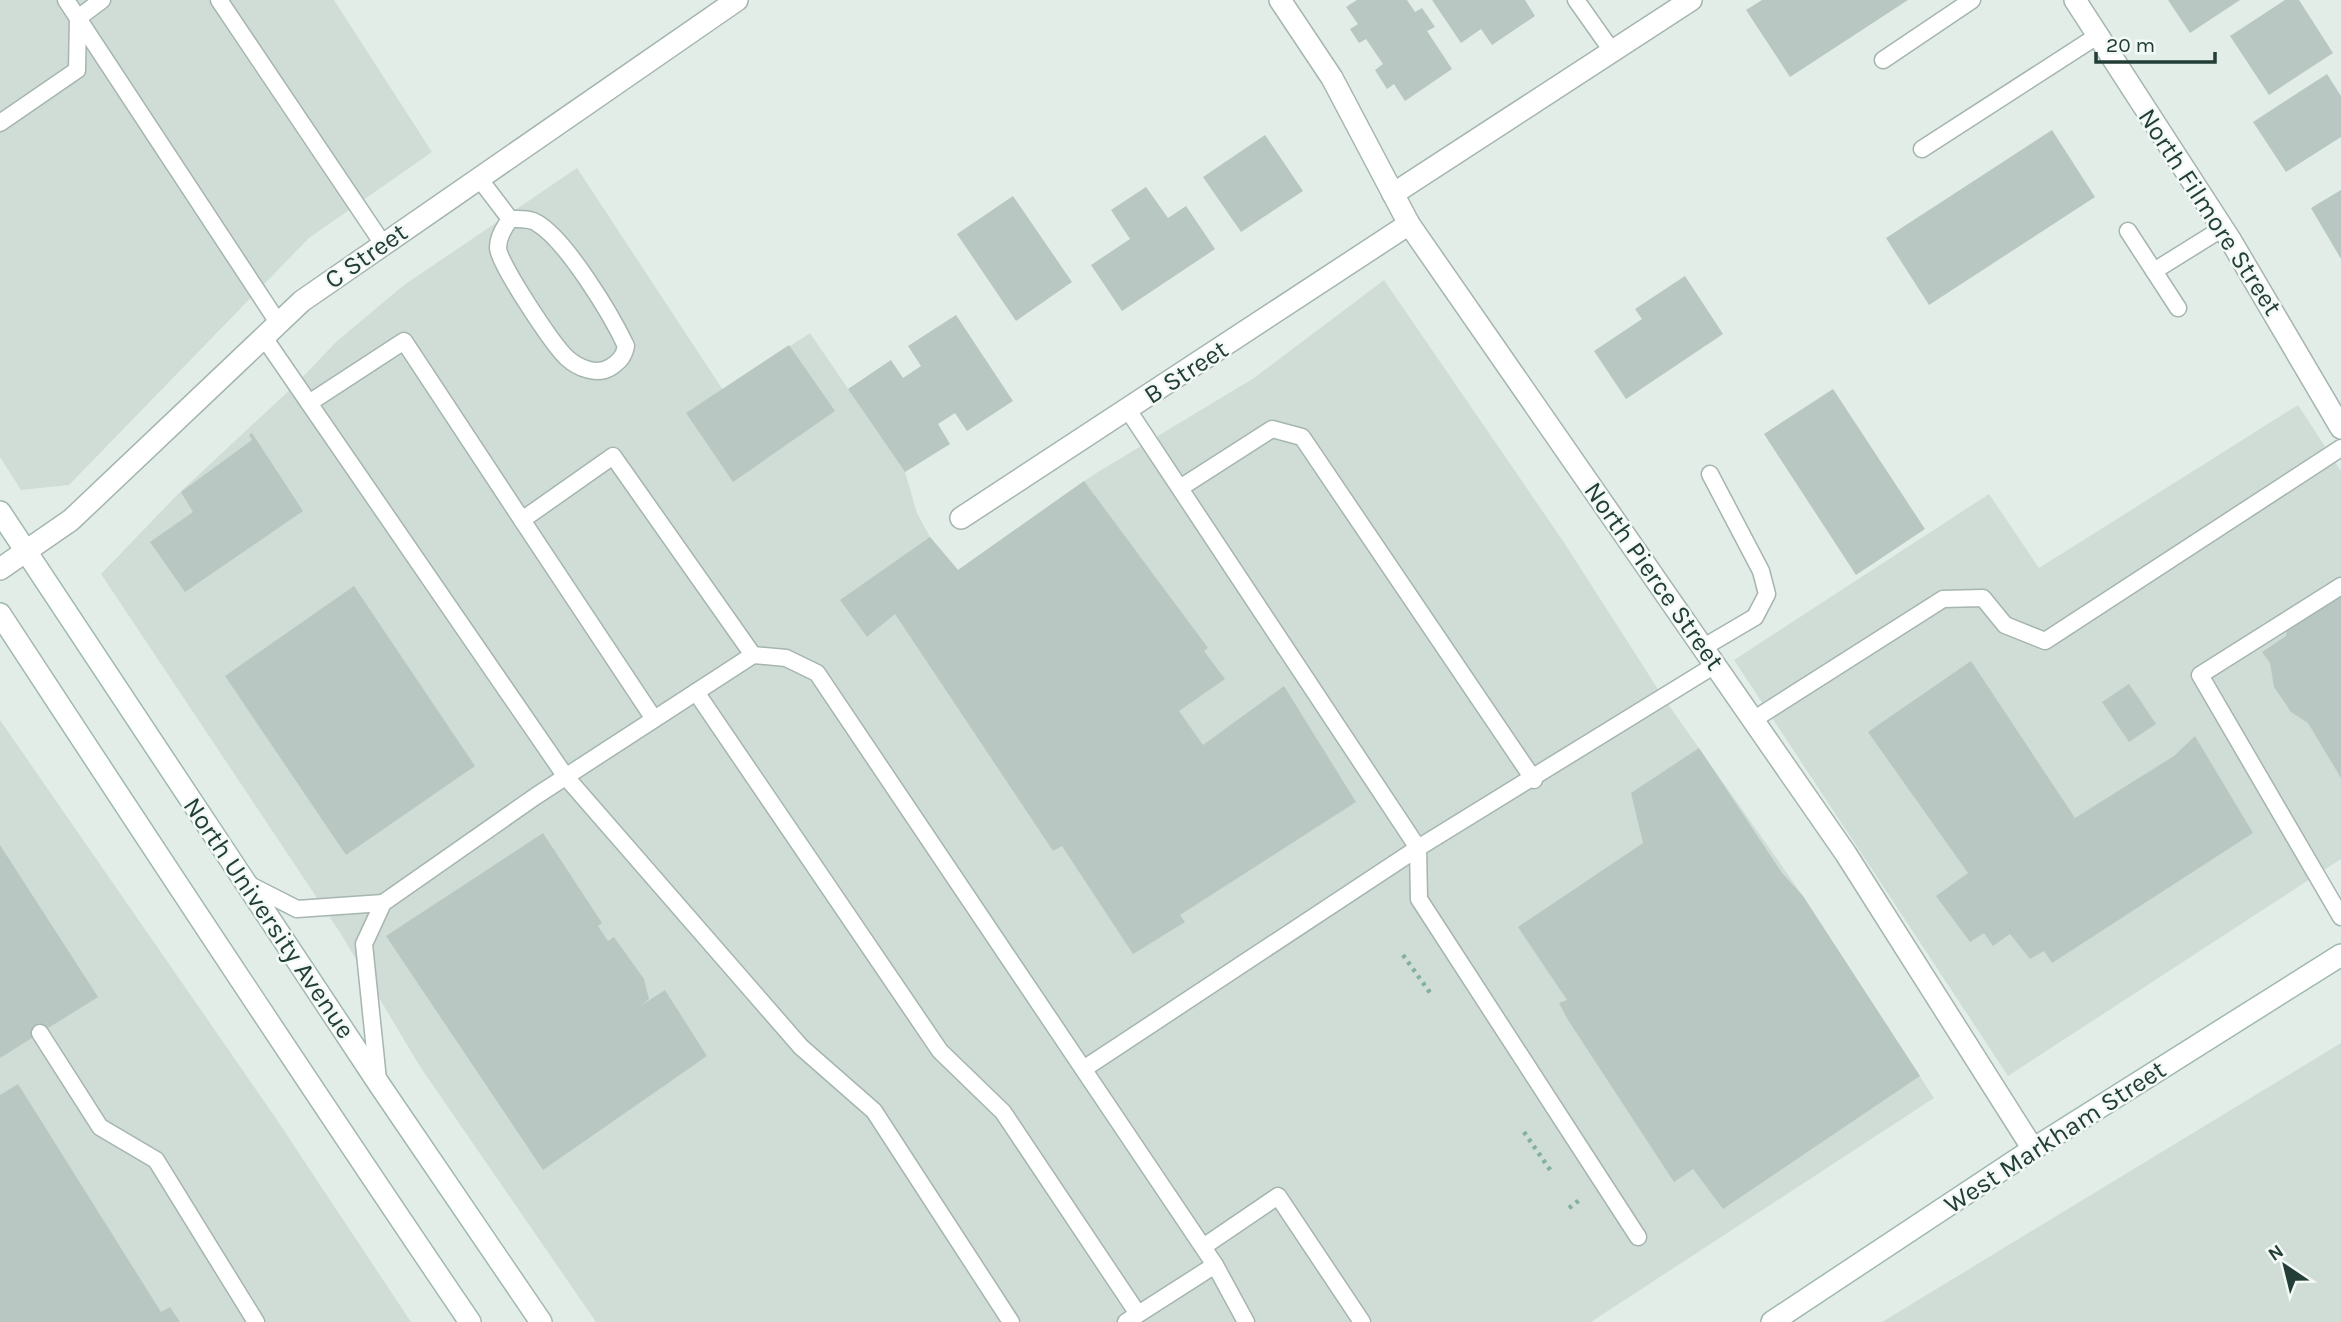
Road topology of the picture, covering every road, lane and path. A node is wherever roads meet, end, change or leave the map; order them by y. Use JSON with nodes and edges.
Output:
{"nodes":[{"id":1,"x":66,"y":0,"type":"edge"},
{"id":2,"x":102,"y":0,"type":"edge"},
{"id":3,"x":219,"y":0,"type":"edge"},
{"id":4,"x":737,"y":0,"type":"edge"},
{"id":5,"x":1280,"y":0,"type":"edge"},
{"id":6,"x":1576,"y":0,"type":"edge"},
{"id":7,"x":1691,"y":0,"type":"edge"},
{"id":8,"x":1972,"y":0,"type":"edge"},
{"id":9,"x":2075,"y":0,"type":"edge"},
{"id":10,"x":78,"y":18,"type":"junction"},
{"id":11,"x":2097,"y":36,"type":"junction"},
{"id":12,"x":1612,"y":51,"type":"junction"},
{"id":13,"x":1883,"y":60,"type":"dead end"},
{"id":14,"x":0,"y":123,"type":"edge"},
{"id":15,"x":1922,"y":149,"type":"dead end"},
{"id":16,"x":478,"y":177,"type":"junction"},
{"id":17,"x":1393,"y":194,"type":"junction"},
{"id":18,"x":510,"y":219,"type":"junction"},
{"id":19,"x":1409,"y":224,"type":"junction"},
{"id":20,"x":2223,"y":228,"type":"junction"},
{"id":21,"x":2128,"y":231,"type":"dead end"},
{"id":22,"x":383,"y":244,"type":"junction"},
{"id":23,"x":2154,"y":271,"type":"junction"},
{"id":24,"x":2178,"y":308,"type":"dead end"},
{"id":25,"x":272,"y":331,"type":"junction"},
{"id":26,"x":309,"y":403,"type":"junction"},
{"id":27,"x":1128,"y":410,"type":"junction"},
{"id":28,"x":2339,"y":420,"type":"edge"},
{"id":29,"x":2341,"y":448,"type":"edge"},
{"id":30,"x":1710,"y":474,"type":"dead end"},
{"id":31,"x":1180,"y":488,"type":"junction"},
{"id":32,"x":0,"y":512,"type":"edge"},
{"id":33,"x":961,"y":518,"type":"dead end"},
{"id":34,"x":522,"y":520,"type":"junction"},
{"id":35,"x":27,"y":551,"type":"junction"},
{"id":36,"x":0,"y":569,"type":"edge"},
{"id":37,"x":2341,"y":586,"type":"edge"},
{"id":38,"x":0,"y":614,"type":"edge"},
{"id":39,"x":753,"y":655,"type":"junction"},
{"id":40,"x":1710,"y":656,"type":"junction"},
{"id":41,"x":696,"y":692,"type":"junction"},
{"id":42,"x":654,"y":719,"type":"junction"},
{"id":43,"x":1753,"y":720,"type":"junction"},
{"id":44,"x":566,"y":777,"type":"junction"},
{"id":45,"x":1534,"y":780,"type":"junction"},
{"id":46,"x":1418,"y":848,"type":"junction"},
{"id":47,"x":245,"y":883,"type":"junction"},
{"id":48,"x":383,"y":903,"type":"junction"},
{"id":49,"x":2341,"y":917,"type":"edge"},
{"id":50,"x":1403,"y":955,"type":"dead end"},
{"id":51,"x":2341,"y":955,"type":"edge"},
{"id":52,"x":1431,"y":994,"type":"dead end"},
{"id":53,"x":40,"y":1033,"type":"dead end"},
{"id":54,"x":1085,"y":1068,"type":"junction"},
{"id":55,"x":379,"y":1084,"type":"junction"},
{"id":56,"x":1524,"y":1132,"type":"dead end"},
{"id":57,"x":2033,"y":1149,"type":"junction"},
{"id":58,"x":1553,"y":1174,"type":"dead end"},
{"id":59,"x":1585,"y":1196,"type":"dead end"},
{"id":60,"x":1569,"y":1208,"type":"dead end"},
{"id":61,"x":1638,"y":1237,"type":"dead end"},
{"id":62,"x":1203,"y":1247,"type":"junction"},
{"id":63,"x":1215,"y":1265,"type":"junction"},
{"id":64,"x":1132,"y":1318,"type":"edge"},
{"id":65,"x":256,"y":1322,"type":"edge"},
{"id":66,"x":470,"y":1322,"type":"edge"},
{"id":67,"x":541,"y":1322,"type":"edge"},
{"id":68,"x":1011,"y":1322,"type":"edge"},
{"id":69,"x":1246,"y":1322,"type":"edge"},
{"id":70,"x":1362,"y":1322,"type":"edge"},
{"id":71,"x":1772,"y":1322,"type":"edge"}],
"edges":[{"from":1,"to":10,"type":"lane"},
{"from":2,"to":10,"type":"lane"},
{"from":3,"to":22,"type":"lane"},
{"from":4,"to":16,"type":"street","name":"C Street"},
{"from":5,"to":17,"type":"street","name":"North Pierce Street"},
{"from":6,"to":12,"type":"lane"},
{"from":7,"to":12,"type":"street"},
{"from":8,"to":13,"type":"lane"},
{"from":9,"to":11,"type":"street","name":"North Filmore Street"},
{"from":10,"to":14,"type":"lane"},
{"from":10,"to":25,"type":"lane"},
{"from":11,"to":15,"type":"lane"},
{"from":11,"to":20,"type":"street","name":"North Filmore Street"},
{"from":12,"to":17,"type":"street"},
{"from":16,"to":18,"type":"lane"},
{"from":16,"to":22,"type":"street","name":"C Street"},
{"from":17,"to":19,"type":"street","name":"North Pierce Street"},
{"from":18,"to":18,"type":"lane"},
{"from":19,"to":27,"type":"street","name":"B Street"},
{"from":19,"to":40,"type":"street","name":"North Pierce Street"},
{"from":20,"to":23,"type":"lane"},
{"from":20,"to":28,"type":"street","name":"North Filmore Street"},
{"from":21,"to":23,"type":"lane"},
{"from":22,"to":25,"type":"street","name":"C Street"},
{"from":23,"to":24,"type":"lane"},
{"from":25,"to":26,"type":"lane"},
{"from":25,"to":35,"type":"street","name":"C Street"},
{"from":26,"to":34,"type":"lane"},
{"from":26,"to":44,"type":"lane"},
{"from":27,"to":31,"type":"lane"},
{"from":27,"to":33,"type":"street","name":"B Street"},
{"from":29,"to":43,"type":"lane"},
{"from":30,"to":40,"type":"lane"},
{"from":31,"to":45,"type":"lane"},
{"from":31,"to":46,"type":"lane"},
{"from":32,"to":35,"type":"street","name":"North University Avenue"},
{"from":34,"to":39,"type":"lane"},
{"from":34,"to":42,"type":"lane"},
{"from":35,"to":36,"type":"street","name":"C Street"},
{"from":35,"to":47,"type":"street","name":"North University Avenue"},
{"from":37,"to":49,"type":"lane"},
{"from":38,"to":66,"type":"street"},
{"from":39,"to":41,"type":"lane"},
{"from":39,"to":54,"type":"lane"},
{"from":40,"to":43,"type":"street","name":"North Pierce Street"},
{"from":40,"to":45,"type":"lane"},
{"from":41,"to":42,"type":"lane"},
{"from":41,"to":64,"type":"lane"},
{"from":42,"to":44,"type":"lane"},
{"from":43,"to":57,"type":"street","name":"North Pierce Street"},
{"from":44,"to":48,"type":"lane"},
{"from":44,"to":68,"type":"lane"},
{"from":45,"to":46,"type":"lane"},
{"from":46,"to":54,"type":"lane"},
{"from":46,"to":61,"type":"lane"},
{"from":47,"to":48,"type":"lane"},
{"from":47,"to":55,"type":"street","name":"North University Avenue"},
{"from":48,"to":55,"type":"lane"},
{"from":50,"to":52,"type":"path"},
{"from":51,"to":57,"type":"street","name":"West Markham Street"},
{"from":53,"to":65,"type":"lane"},
{"from":54,"to":62,"type":"lane"},
{"from":55,"to":67,"type":"street","name":"North University Avenue"},
{"from":56,"to":58,"type":"path"},
{"from":57,"to":71,"type":"street","name":"West Markham Street"},
{"from":59,"to":60,"type":"path"},
{"from":62,"to":63,"type":"lane"},
{"from":62,"to":70,"type":"lane"},
{"from":63,"to":64,"type":"lane"},
{"from":63,"to":69,"type":"lane"}]}
